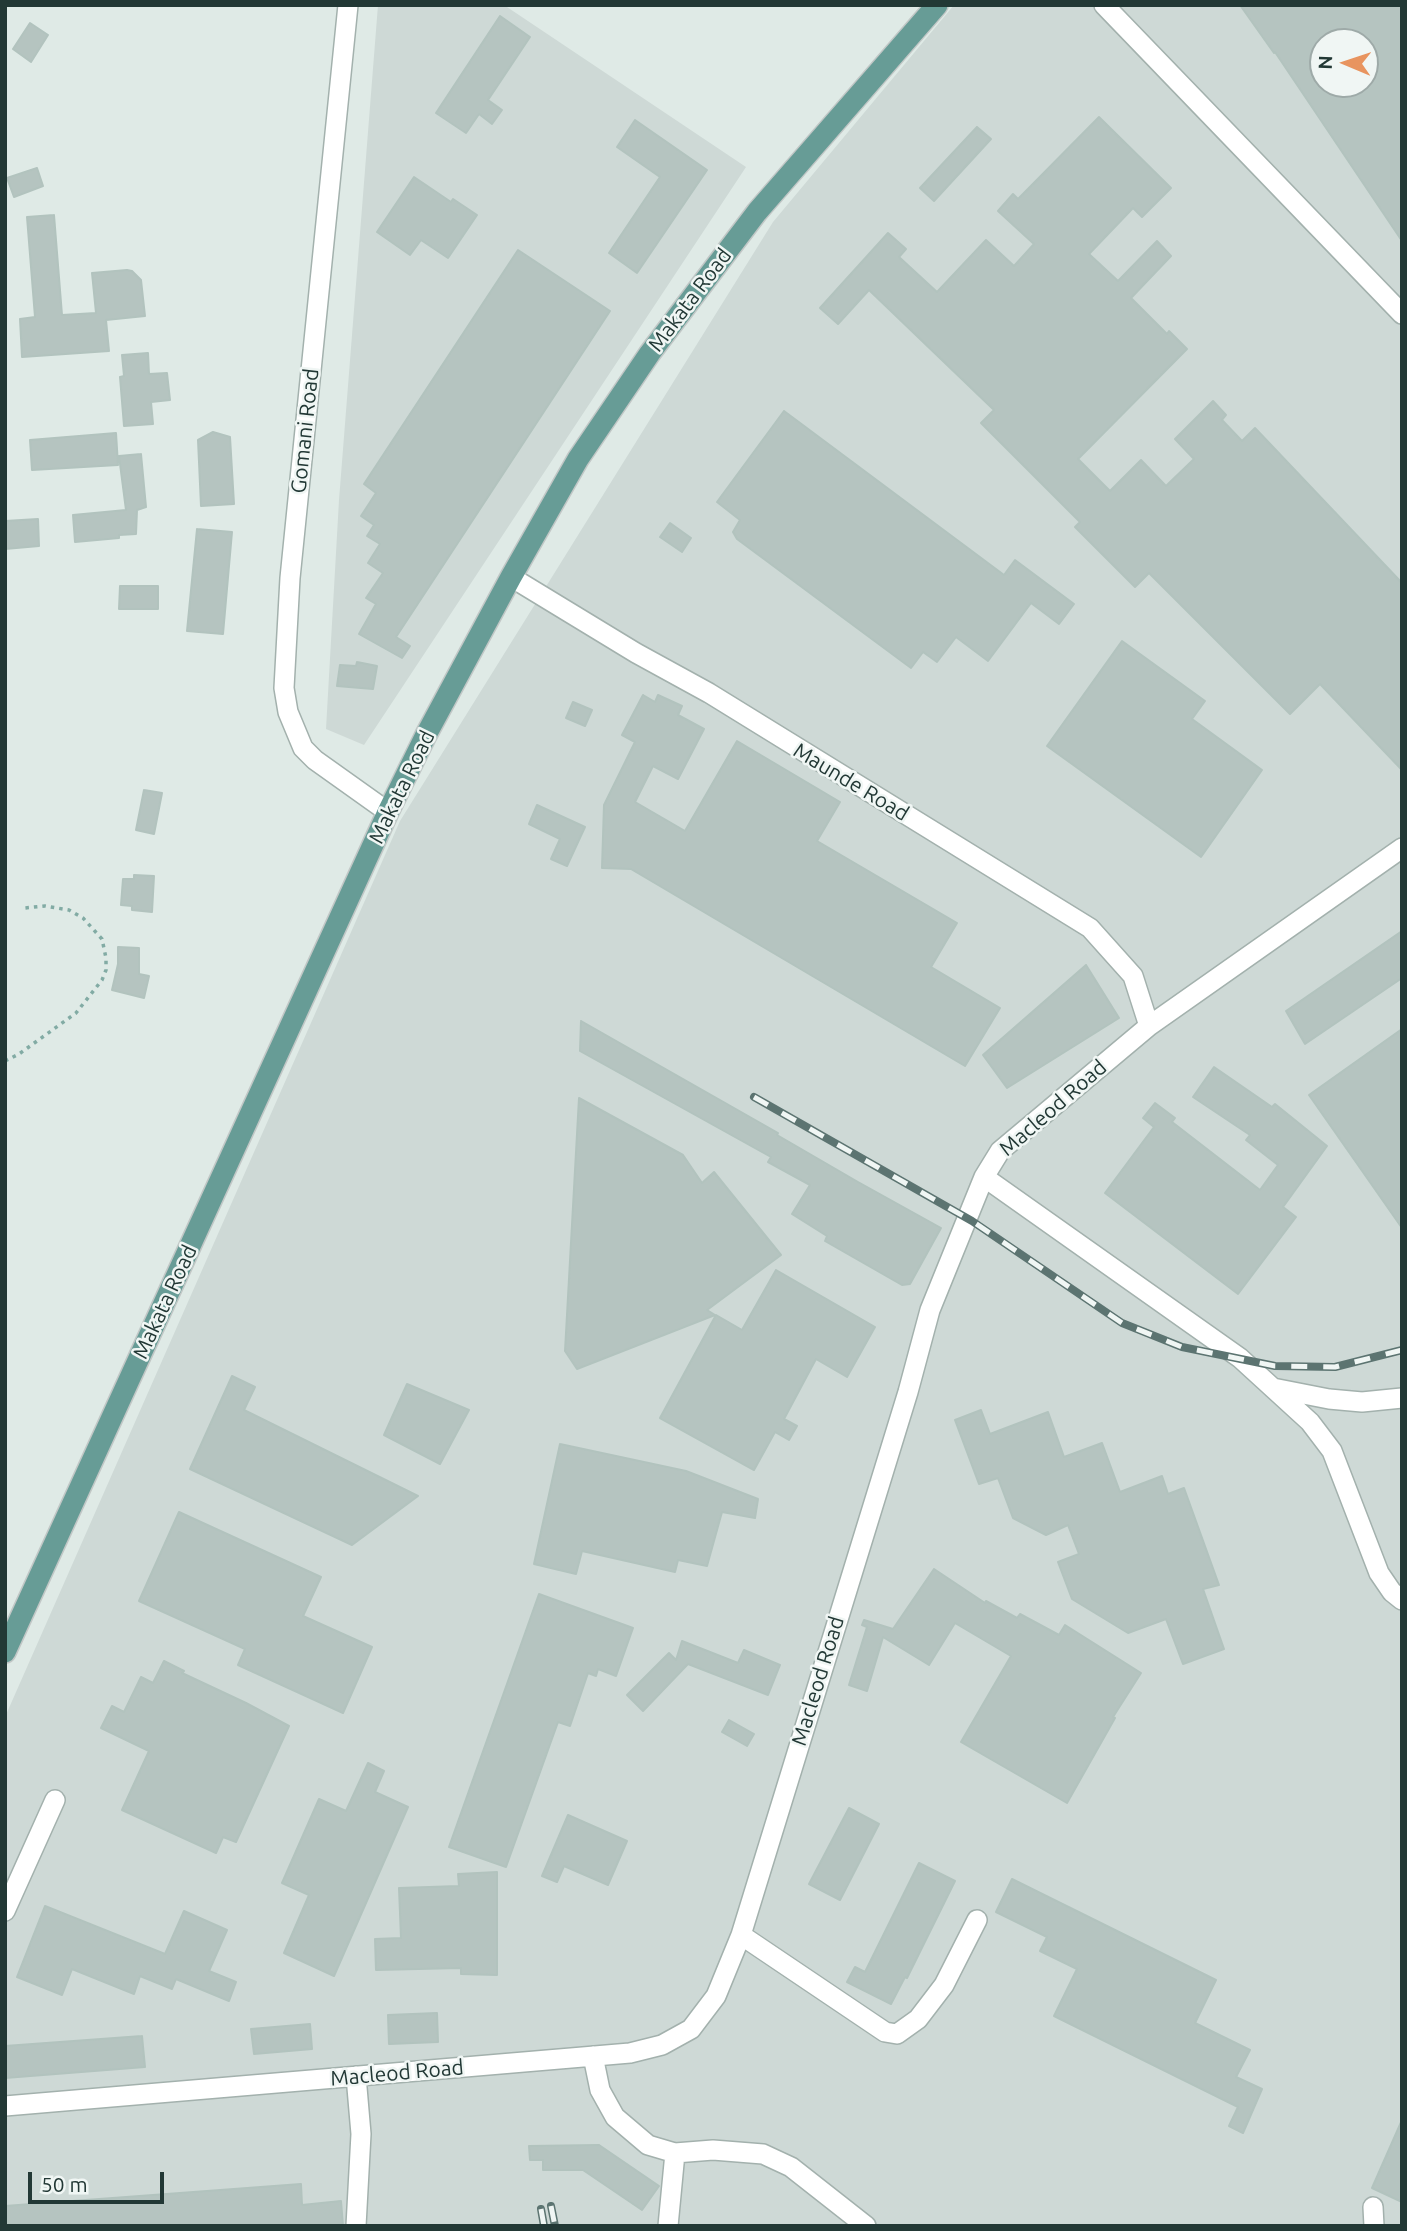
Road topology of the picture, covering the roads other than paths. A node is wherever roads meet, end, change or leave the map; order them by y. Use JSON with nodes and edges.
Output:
{"nodes":[{"id":1,"x":348,"y":5,"type":"edge"},
{"id":2,"x":937,"y":5,"type":"edge"},
{"id":3,"x":1104,"y":5,"type":"edge"},
{"id":4,"x":1402,"y":314,"type":"edge"},
{"id":5,"x":511,"y":577,"type":"junction"},
{"id":6,"x":388,"y":812,"type":"junction"},
{"id":7,"x":1402,"y":848,"type":"edge"},
{"id":8,"x":1149,"y":1026,"type":"junction"},
{"id":9,"x":984,"y":1177,"type":"junction"},
{"id":10,"x":1272,"y":1388,"type":"junction"},
{"id":11,"x":1402,"y":1398,"type":"edge"},
{"id":12,"x":1402,"y":1600,"type":"edge"},
{"id":13,"x":5,"y":1652,"type":"edge"},
{"id":14,"x":55,"y":1800,"type":"dead end"},
{"id":15,"x":5,"y":1911,"type":"edge"},
{"id":16,"x":977,"y":1920,"type":"dead end"},
{"id":17,"x":741,"y":1935,"type":"junction"},
{"id":18,"x":593,"y":2056,"type":"junction"},
{"id":19,"x":356,"y":2076,"type":"junction"},
{"id":20,"x":5,"y":2106,"type":"edge"},
{"id":21,"x":675,"y":2153,"type":"junction"},
{"id":22,"x":356,"y":2226,"type":"edge"},
{"id":23,"x":668,"y":2226,"type":"edge"},
{"id":24,"x":866,"y":2226,"type":"edge"}],
"edges":[{"from":1,"to":6,"type":"street","name":"Gomani Road"},
{"from":2,"to":5,"type":"main road","name":"Makata Road"},
{"from":3,"to":4,"type":"street"},
{"from":5,"to":6,"type":"main road","name":"Makata Road"},
{"from":5,"to":8,"type":"street","name":"Maunde Road"},
{"from":6,"to":13,"type":"main road","name":"Makata Road"},
{"from":7,"to":8,"type":"street","name":"Macleod Road"},
{"from":8,"to":9,"type":"street","name":"Macleod Road"},
{"from":9,"to":10,"type":"street"},
{"from":9,"to":17,"type":"street","name":"Macleod Road"},
{"from":10,"to":11,"type":"street"},
{"from":10,"to":12,"type":"street"},
{"from":14,"to":15,"type":"street"},
{"from":16,"to":17,"type":"street"},
{"from":17,"to":18,"type":"street","name":"Macleod Road"},
{"from":18,"to":19,"type":"street","name":"Macleod Road"},
{"from":18,"to":21,"type":"street"},
{"from":19,"to":20,"type":"street","name":"Macleod Road"},
{"from":19,"to":22,"type":"street"},
{"from":21,"to":23,"type":"street"},
{"from":21,"to":24,"type":"street"}]}
